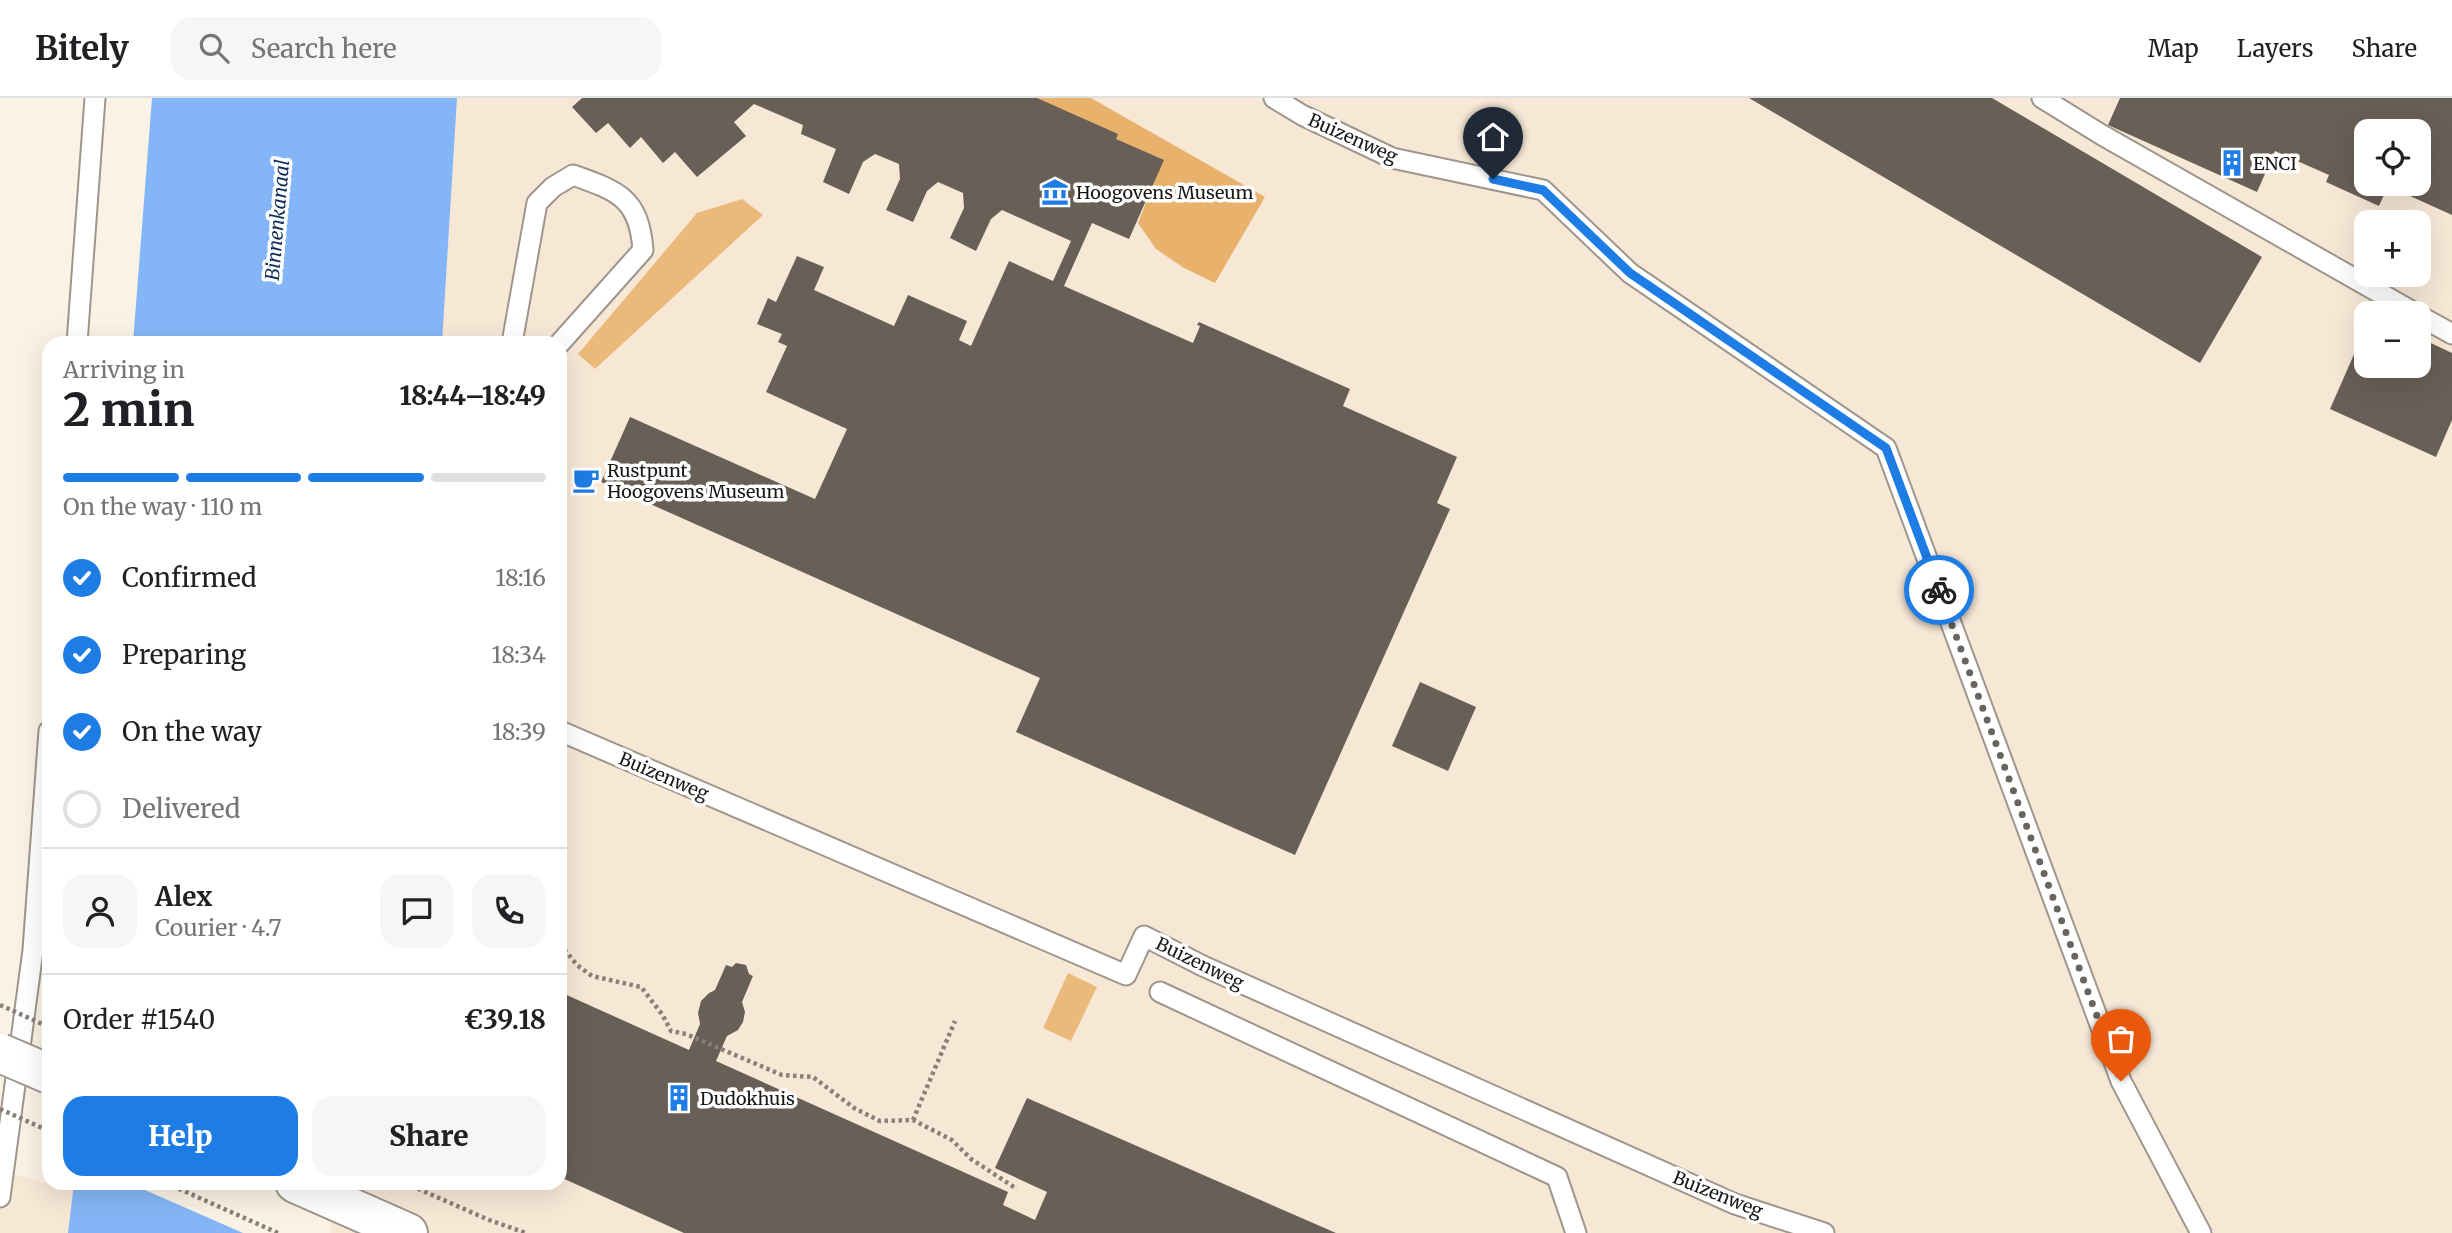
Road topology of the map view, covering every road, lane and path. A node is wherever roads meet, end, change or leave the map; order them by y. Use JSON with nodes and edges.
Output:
{"nodes":[{"id":1,"x":95,"y":98,"type":"edge"},
{"id":2,"x":1274,"y":98,"type":"edge"},
{"id":3,"x":2042,"y":98,"type":"edge"},
{"id":4,"x":2394,"y":301,"type":"edge"},
{"id":5,"x":2431,"y":322,"type":"edge"},
{"id":6,"x":2452,"y":334,"type":"edge"},
{"id":7,"x":78,"y":336,"type":"edge"},
{"id":8,"x":513,"y":336,"type":"edge"},
{"id":9,"x":566,"y":336,"type":"edge"},
{"id":10,"x":567,"y":734,"type":"edge"},
{"id":11,"x":42,"y":827,"type":"edge"},
{"id":12,"x":567,"y":953,"type":"edge"},
{"id":13,"x":1160,"y":992,"type":"dead end"},
{"id":14,"x":0,"y":1005,"type":"edge"},
{"id":15,"x":955,"y":1021,"type":"dead end"},
{"id":16,"x":42,"y":1024,"type":"edge"},
{"id":17,"x":0,"y":1053,"type":"edge"},
{"id":18,"x":42,"y":1071,"type":"edge"},
{"id":19,"x":0,"y":1109,"type":"edge"},
{"id":20,"x":913,"y":1120,"type":"junction"},
{"id":21,"x":42,"y":1127,"type":"edge"},
{"id":22,"x":1017,"y":1189,"type":"dead end"},
{"id":23,"x":182,"y":1190,"type":"edge"},
{"id":24,"x":311,"y":1190,"type":"edge"},
{"id":25,"x":421,"y":1190,"type":"edge"},
{"id":26,"x":0,"y":1197,"type":"edge"},
{"id":27,"x":278,"y":1233,"type":"edge"},
{"id":28,"x":408,"y":1233,"type":"edge"},
{"id":29,"x":526,"y":1233,"type":"edge"},
{"id":30,"x":1576,"y":1233,"type":"edge"},
{"id":31,"x":1824,"y":1233,"type":"edge"},
{"id":32,"x":2200,"y":1233,"type":"edge"}],
"edges":[{"from":1,"to":7,"type":"lane"},
{"from":2,"to":32,"type":"lane","name":"Buizenweg"},
{"from":3,"to":4,"type":"lane"},
{"from":5,"to":6,"type":"lane"},
{"from":8,"to":9,"type":"lane"},
{"from":10,"to":31,"type":"lane","name":"Buizenweg"},
{"from":11,"to":26,"type":"lane"},
{"from":12,"to":20,"type":"path"},
{"from":13,"to":30,"type":"lane"},
{"from":14,"to":16,"type":"path","bridge":true},
{"from":15,"to":20,"type":"path"},
{"from":17,"to":18,"type":"street","bridge":true},
{"from":19,"to":21,"type":"path","bridge":true},
{"from":20,"to":22,"type":"path"},
{"from":23,"to":27,"type":"path"},
{"from":24,"to":28,"type":"street"},
{"from":25,"to":29,"type":"path"}]}
